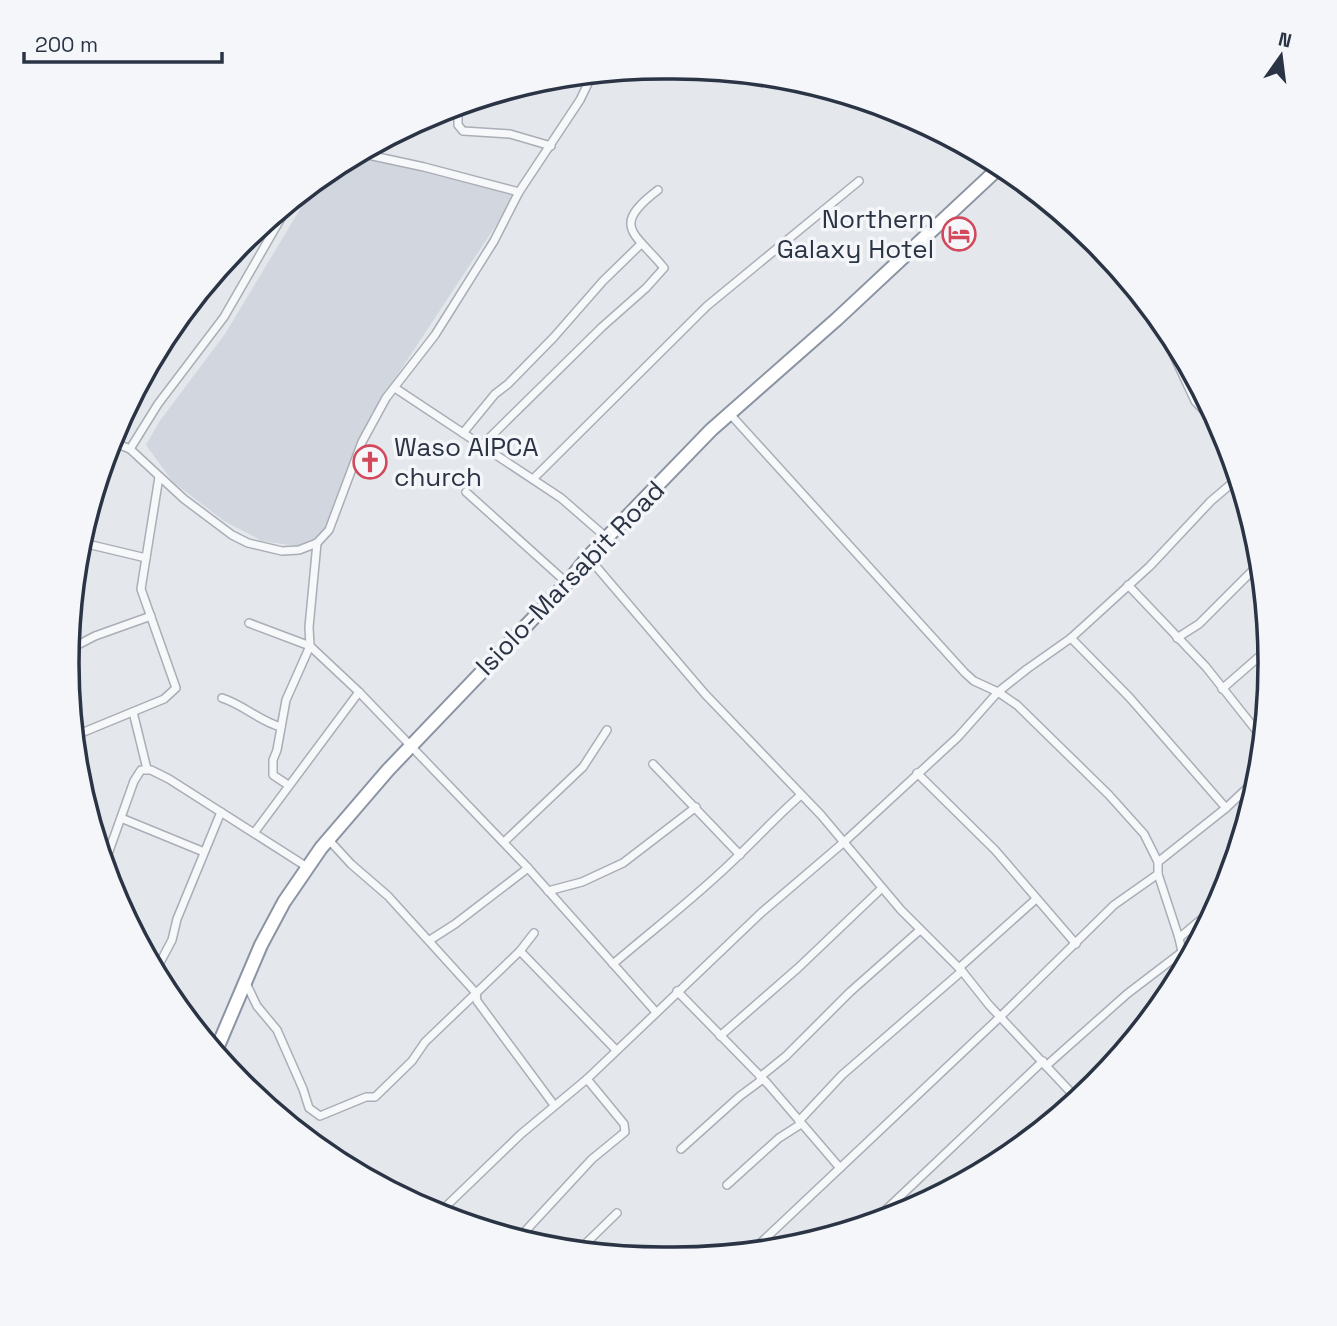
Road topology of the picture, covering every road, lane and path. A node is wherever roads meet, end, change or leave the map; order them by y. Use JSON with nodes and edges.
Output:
{"nodes":[{"id":1,"x":588,"y":84,"type":"edge"},
{"id":2,"x":458,"y":116,"type":"edge"},
{"id":3,"x":551,"y":146,"type":"junction"},
{"id":4,"x":373,"y":156,"type":"edge"},
{"id":5,"x":993,"y":173,"type":"edge"},
{"id":6,"x":859,"y":181,"type":"dead end"},
{"id":7,"x":658,"y":190,"type":"dead end"},
{"id":8,"x":519,"y":192,"type":"junction"},
{"id":9,"x":277,"y":225,"type":"edge"},
{"id":10,"x":641,"y":244,"type":"junction"},
{"id":11,"x":1188,"y":387,"type":"edge"},
{"id":12,"x":395,"y":388,"type":"junction"},
{"id":13,"x":1197,"y":403,"type":"edge"},
{"id":14,"x":730,"y":414,"type":"junction"},
{"id":15,"x":463,"y":433,"type":"junction"},
{"id":16,"x":121,"y":445,"type":"edge"},
{"id":17,"x":481,"y":446,"type":"junction"},
{"id":18,"x":131,"y":449,"type":"junction"},
{"id":19,"x":159,"y":477,"type":"junction"},
{"id":20,"x":533,"y":479,"type":"junction"},
{"id":21,"x":1230,"y":485,"type":"edge"},
{"id":22,"x":466,"y":492,"type":"dead end"},
{"id":23,"x":607,"y":538,"type":"junction"},
{"id":24,"x":317,"y":542,"type":"junction"},
{"id":25,"x":91,"y":545,"type":"edge"},
{"id":26,"x":588,"y":557,"type":"junction"},
{"id":27,"x":146,"y":558,"type":"junction"},
{"id":28,"x":1251,"y":572,"type":"edge"},
{"id":29,"x":567,"y":583,"type":"junction"},
{"id":30,"x":1128,"y":585,"type":"junction"},
{"id":31,"x":151,"y":616,"type":"junction"},
{"id":32,"x":249,"y":624,"type":"dead end"},
{"id":33,"x":1071,"y":638,"type":"junction"},
{"id":34,"x":1177,"y":638,"type":"junction"},
{"id":35,"x":79,"y":644,"type":"edge"},
{"id":36,"x":310,"y":646,"type":"junction"},
{"id":37,"x":1258,"y":658,"type":"edge"},
{"id":38,"x":1222,"y":689,"type":"junction"},
{"id":39,"x":359,"y":692,"type":"junction"},
{"id":40,"x":998,"y":692,"type":"junction"},
{"id":41,"x":222,"y":698,"type":"dead end"},
{"id":42,"x":133,"y":712,"type":"junction"},
{"id":43,"x":281,"y":727,"type":"junction"},
{"id":44,"x":1254,"y":728,"type":"edge"},
{"id":45,"x":607,"y":730,"type":"dead end"},
{"id":46,"x":83,"y":732,"type":"edge"},
{"id":47,"x":412,"y":745,"type":"junction"},
{"id":48,"x":653,"y":764,"type":"dead end"},
{"id":49,"x":147,"y":769,"type":"junction"},
{"id":50,"x":917,"y":773,"type":"junction"},
{"id":51,"x":288,"y":785,"type":"junction"},
{"id":52,"x":1243,"y":792,"type":"edge"},
{"id":53,"x":801,"y":795,"type":"junction"},
{"id":54,"x":696,"y":807,"type":"junction"},
{"id":55,"x":1226,"y":808,"type":"junction"},
{"id":56,"x":221,"y":812,"type":"junction"},
{"id":57,"x":121,"y":818,"type":"junction"},
{"id":58,"x":254,"y":833,"type":"junction"},
{"id":59,"x":328,"y":839,"type":"junction"},
{"id":60,"x":504,"y":842,"type":"junction"},
{"id":61,"x":843,"y":843,"type":"junction"},
{"id":62,"x":110,"y":850,"type":"edge"},
{"id":63,"x":204,"y":852,"type":"junction"},
{"id":64,"x":740,"y":855,"type":"junction"},
{"id":65,"x":1158,"y":862,"type":"junction"},
{"id":66,"x":307,"y":867,"type":"junction"},
{"id":67,"x":528,"y":867,"type":"junction"},
{"id":68,"x":1158,"y":874,"type":"junction"},
{"id":69,"x":882,"y":888,"type":"junction"},
{"id":70,"x":548,"y":891,"type":"junction"},
{"id":71,"x":1036,"y":899,"type":"junction"},
{"id":72,"x":1198,"y":922,"type":"edge"},
{"id":73,"x":920,"y":930,"type":"junction"},
{"id":74,"x":534,"y":933,"type":"dead end"},
{"id":75,"x":1179,"y":937,"type":"junction"},
{"id":76,"x":430,"y":940,"type":"junction"},
{"id":77,"x":1076,"y":944,"type":"junction"},
{"id":78,"x":520,"y":951,"type":"junction"},
{"id":79,"x":1182,"y":952,"type":"joint"},
{"id":80,"x":161,"y":961,"type":"edge"},
{"id":81,"x":613,"y":964,"type":"junction"},
{"id":82,"x":960,"y":969,"type":"junction"},
{"id":83,"x":245,"y":980,"type":"junction"},
{"id":84,"x":677,"y":991,"type":"junction"},
{"id":85,"x":476,"y":993,"type":"junction"},
{"id":86,"x":655,"y":1012,"type":"junction"},
{"id":87,"x":1000,"y":1017,"type":"junction"},
{"id":88,"x":720,"y":1036,"type":"junction"},
{"id":89,"x":217,"y":1039,"type":"edge"},
{"id":90,"x":616,"y":1050,"type":"junction"},
{"id":91,"x":1045,"y":1064,"type":"junction"},
{"id":92,"x":762,"y":1078,"type":"junction"},
{"id":93,"x":587,"y":1079,"type":"junction"},
{"id":94,"x":1070,"y":1092,"type":"edge"},
{"id":95,"x":554,"y":1105,"type":"junction"},
{"id":96,"x":800,"y":1122,"type":"junction"},
{"id":97,"x":681,"y":1149,"type":"dead end"},
{"id":98,"x":840,"y":1168,"type":"junction"},
{"id":99,"x":727,"y":1185,"type":"dead end"},
{"id":100,"x":891,"y":1205,"type":"edge"},
{"id":101,"x":447,"y":1206,"type":"edge"},
{"id":102,"x":617,"y":1213,"type":"dead end"},
{"id":103,"x":526,"y":1230,"type":"edge"},
{"id":104,"x":764,"y":1240,"type":"edge"},
{"id":105,"x":588,"y":1242,"type":"edge"}],
"edges":[{"from":1,"to":3,"type":"street"},
{"from":2,"to":3,"type":"street"},
{"from":3,"to":8,"type":"street"},
{"from":4,"to":8,"type":"street"},
{"from":5,"to":14,"type":"highway","name":"Isiolo-Marsabit Road"},
{"from":6,"to":20,"type":"street"},
{"from":7,"to":10,"type":"street"},
{"from":8,"to":12,"type":"street"},
{"from":9,"to":18,"type":"street"},
{"from":10,"to":15,"type":"street"},
{"from":10,"to":17,"type":"street"},
{"from":11,"to":13,"type":"street"},
{"from":12,"to":15,"type":"street"},
{"from":12,"to":24,"type":"street"},
{"from":14,"to":23,"type":"highway","name":"Isiolo-Marsabit Road"},
{"from":14,"to":40,"type":"street"},
{"from":15,"to":17,"type":"street"},
{"from":16,"to":18,"type":"street"},
{"from":17,"to":20,"type":"street"},
{"from":18,"to":19,"type":"street"},
{"from":19,"to":24,"type":"street"},
{"from":19,"to":27,"type":"street"},
{"from":20,"to":23,"type":"street"},
{"from":21,"to":30,"type":"street"},
{"from":22,"to":29,"type":"street"},
{"from":23,"to":26,"type":"highway","name":"Isiolo-Marsabit Road"},
{"from":24,"to":36,"type":"street"},
{"from":25,"to":27,"type":"street"},
{"from":26,"to":29,"type":"highway","name":"Isiolo-Marsabit Road"},
{"from":26,"to":53,"type":"street"},
{"from":27,"to":31,"type":"street"},
{"from":28,"to":34,"type":"street"},
{"from":29,"to":47,"type":"highway","name":"Isiolo-Marsabit Road"},
{"from":30,"to":33,"type":"street"},
{"from":30,"to":34,"type":"street"},
{"from":31,"to":35,"type":"street"},
{"from":31,"to":42,"type":"street"},
{"from":32,"to":36,"type":"street"},
{"from":33,"to":40,"type":"street"},
{"from":33,"to":55,"type":"street"},
{"from":34,"to":38,"type":"street"},
{"from":36,"to":39,"type":"street"},
{"from":36,"to":43,"type":"street"},
{"from":37,"to":38,"type":"street"},
{"from":38,"to":44,"type":"street"},
{"from":39,"to":47,"type":"street"},
{"from":39,"to":51,"type":"street"},
{"from":40,"to":50,"type":"street"},
{"from":40,"to":65,"type":"street"},
{"from":41,"to":43,"type":"street"},
{"from":42,"to":46,"type":"street"},
{"from":42,"to":49,"type":"street"},
{"from":43,"to":51,"type":"street"},
{"from":45,"to":60,"type":"street"},
{"from":47,"to":59,"type":"highway","name":"Isiolo-Marsabit Road"},
{"from":47,"to":60,"type":"street"},
{"from":48,"to":54,"type":"street"},
{"from":49,"to":56,"type":"street"},
{"from":49,"to":57,"type":"street"},
{"from":50,"to":61,"type":"street"},
{"from":50,"to":71,"type":"street"},
{"from":51,"to":58,"type":"street"},
{"from":52,"to":55,"type":"street"},
{"from":53,"to":61,"type":"street"},
{"from":53,"to":64,"type":"street"},
{"from":54,"to":64,"type":"street"},
{"from":54,"to":70,"type":"street"},
{"from":55,"to":65,"type":"street"},
{"from":56,"to":58,"type":"street"},
{"from":56,"to":63,"type":"street"},
{"from":57,"to":62,"type":"street"},
{"from":57,"to":63,"type":"street"},
{"from":58,"to":66,"type":"street"},
{"from":59,"to":66,"type":"highway","name":"Isiolo-Marsabit Road"},
{"from":59,"to":76,"type":"street"},
{"from":60,"to":67,"type":"street"},
{"from":61,"to":69,"type":"street"},
{"from":61,"to":84,"type":"street"},
{"from":63,"to":80,"type":"street"},
{"from":64,"to":81,"type":"street"},
{"from":65,"to":68,"type":"street"},
{"from":66,"to":83,"type":"highway","name":"Isiolo-Marsabit Road"},
{"from":67,"to":70,"type":"street"},
{"from":67,"to":76,"type":"street"},
{"from":68,"to":75,"type":"street"},
{"from":68,"to":77,"type":"street"},
{"from":69,"to":73,"type":"street"},
{"from":69,"to":88,"type":"street"},
{"from":70,"to":81,"type":"street"},
{"from":71,"to":77,"type":"street"},
{"from":71,"to":82,"type":"street"},
{"from":72,"to":75,"type":"street"},
{"from":73,"to":82,"type":"street"},
{"from":73,"to":92,"type":"street"},
{"from":74,"to":78,"type":"street"},
{"from":75,"to":79,"type":"street"},
{"from":76,"to":85,"type":"street"},
{"from":77,"to":87,"type":"street"},
{"from":78,"to":85,"type":"street"},
{"from":78,"to":90,"type":"street"},
{"from":79,"to":91,"type":"street"},
{"from":81,"to":86,"type":"street"},
{"from":82,"to":87,"type":"street"},
{"from":82,"to":96,"type":"street"},
{"from":83,"to":85,"type":"street"},
{"from":83,"to":89,"type":"highway","name":"Isiolo-Marsabit Road"},
{"from":84,"to":86,"type":"street"},
{"from":84,"to":88,"type":"street"},
{"from":85,"to":95,"type":"street"},
{"from":86,"to":90,"type":"street"},
{"from":87,"to":91,"type":"street"},
{"from":87,"to":98,"type":"street"},
{"from":88,"to":92,"type":"street"},
{"from":90,"to":93,"type":"street"},
{"from":91,"to":94,"type":"street"},
{"from":91,"to":100,"type":"street"},
{"from":92,"to":96,"type":"street"},
{"from":92,"to":97,"type":"street"},
{"from":93,"to":95,"type":"street"},
{"from":93,"to":103,"type":"street"},
{"from":95,"to":101,"type":"street"},
{"from":96,"to":98,"type":"street"},
{"from":96,"to":99,"type":"street"},
{"from":98,"to":104,"type":"street"},
{"from":102,"to":105,"type":"street"}]}
